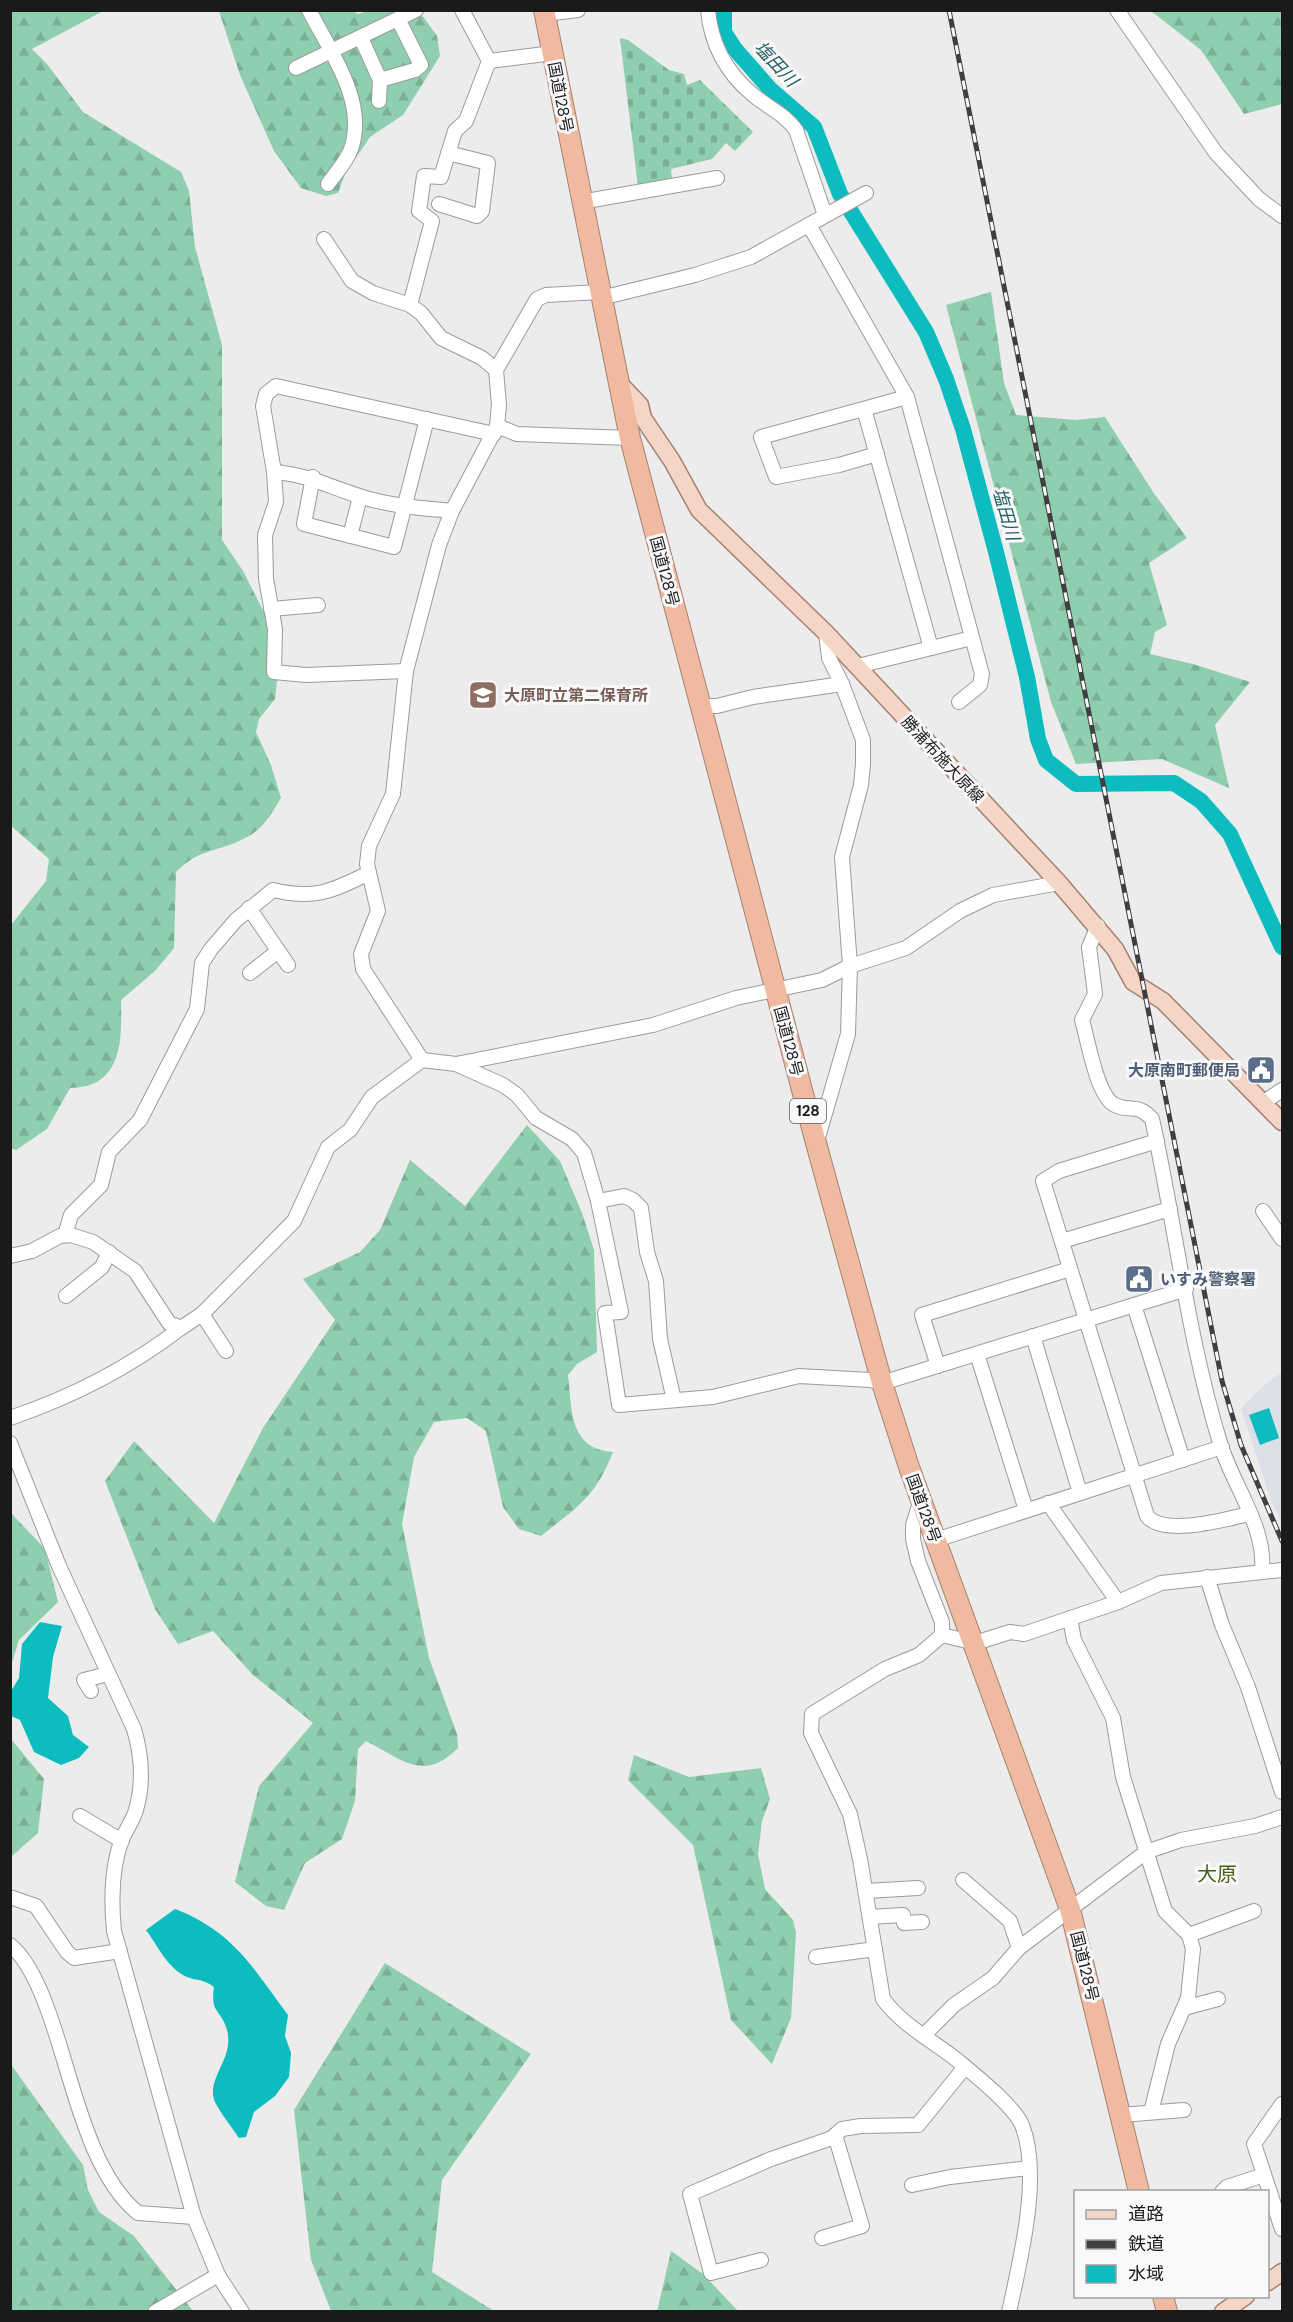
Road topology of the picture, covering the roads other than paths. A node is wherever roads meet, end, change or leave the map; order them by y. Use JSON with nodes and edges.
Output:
{"nodes":[{"id":1,"x":309,"y":10,"type":"edge"},
{"id":2,"x":416,"y":10,"type":"edge"},
{"id":3,"x":462,"y":10,"type":"edge"},
{"id":4,"x":578,"y":10,"type":"edge"},
{"id":5,"x":708,"y":10,"type":"edge"},
{"id":6,"x":1117,"y":10,"type":"edge"},
{"id":7,"x":544,"y":12,"type":"edge"},
{"id":8,"x":398,"y":19,"type":"junction"},
{"id":9,"x":361,"y":38,"type":"junction"},
{"id":10,"x":330,"y":52,"type":"junction"},
{"id":11,"x":553,"y":53,"type":"junction"},
{"id":12,"x":489,"y":61,"type":"junction"},
{"id":13,"x":296,"y":68,"type":"dead end"},
{"id":14,"x":380,"y":80,"type":"junction"},
{"id":15,"x":379,"y":101,"type":"dead end"},
{"id":16,"x":448,"y":153,"type":"junction"},
{"id":17,"x":441,"y":177,"type":"junction"},
{"id":18,"x":717,"y":178,"type":"dead end"},
{"id":19,"x":328,"y":184,"type":"dead end"},
{"id":20,"x":866,"y":193,"type":"dead end"},
{"id":21,"x":581,"y":202,"type":"junction"},
{"id":22,"x":439,"y":204,"type":"junction"},
{"id":23,"x":831,"y":212,"type":"junction"},
{"id":24,"x":1282,"y":216,"type":"edge"},
{"id":25,"x":432,"y":221,"type":"junction"},
{"id":26,"x":809,"y":225,"type":"junction"},
{"id":27,"x":324,"y":239,"type":"dead end"},
{"id":28,"x":600,"y":295,"type":"junction"},
{"id":29,"x":410,"y":305,"type":"junction"},
{"id":30,"x":496,"y":370,"type":"junction"},
{"id":31,"x":620,"y":384,"type":"junction"},
{"id":32,"x":907,"y":397,"type":"junction"},
{"id":33,"x":864,"y":409,"type":"junction"},
{"id":34,"x":427,"y":419,"type":"junction"},
{"id":35,"x":495,"y":430,"type":"junction"},
{"id":36,"x":630,"y":438,"type":"junction"},
{"id":37,"x":877,"y":454,"type":"junction"},
{"id":38,"x":274,"y":472,"type":"junction"},
{"id":39,"x":313,"y":477,"type":"junction"},
{"id":40,"x":360,"y":497,"type":"junction"},
{"id":41,"x":404,"y":506,"type":"junction"},
{"id":42,"x":452,"y":511,"type":"junction"},
{"id":43,"x":350,"y":536,"type":"junction"},
{"id":44,"x":318,"y":605,"type":"dead end"},
{"id":45,"x":271,"y":609,"type":"junction"},
{"id":46,"x":826,"y":633,"type":"junction"},
{"id":47,"x":972,"y":638,"type":"junction"},
{"id":48,"x":931,"y":648,"type":"junction"},
{"id":49,"x":858,"y":666,"type":"junction"},
{"id":50,"x":406,"y":671,"type":"junction"},
{"id":51,"x":842,"y":684,"type":"junction"},
{"id":52,"x":959,"y":702,"type":"dead end"},
{"id":53,"x":701,"y":706,"type":"junction"},
{"id":54,"x":369,"y":873,"type":"junction"},
{"id":55,"x":1059,"y":883,"type":"junction"},
{"id":56,"x":249,"y":908,"type":"junction"},
{"id":57,"x":1098,"y":927,"type":"junction"},
{"id":58,"x":278,"y":951,"type":"junction"},
{"id":59,"x":288,"y":965,"type":"dead end"},
{"id":60,"x":850,"y":966,"type":"junction"},
{"id":61,"x":250,"y":973,"type":"dead end"},
{"id":62,"x":776,"y":991,"type":"junction"},
{"id":63,"x":422,"y":1060,"type":"junction"},
{"id":64,"x":456,"y":1064,"type":"junction"},
{"id":65,"x":1282,"y":1090,"type":"edge"},
{"id":66,"x":1264,"y":1102,"type":"junction"},
{"id":67,"x":1282,"y":1122,"type":"edge"},
{"id":68,"x":1157,"y":1141,"type":"junction"},
{"id":69,"x":816,"y":1143,"type":"junction"},
{"id":70,"x":598,"y":1201,"type":"junction"},
{"id":71,"x":1170,"y":1209,"type":"junction"},
{"id":72,"x":1263,"y":1211,"type":"dead end"},
{"id":73,"x":65,"y":1235,"type":"junction"},
{"id":74,"x":1282,"y":1239,"type":"edge"},
{"id":75,"x":1062,"y":1241,"type":"junction"},
{"id":76,"x":109,"y":1252,"type":"junction"},
{"id":77,"x":10,"y":1256,"type":"edge"},
{"id":78,"x":1070,"y":1269,"type":"junction"},
{"id":79,"x":1186,"y":1289,"type":"junction"},
{"id":80,"x":66,"y":1296,"type":"dead end"},
{"id":81,"x":1134,"y":1305,"type":"junction"},
{"id":82,"x":202,"y":1314,"type":"junction"},
{"id":83,"x":1086,"y":1320,"type":"junction"},
{"id":84,"x":181,"y":1328,"type":"junction"},
{"id":85,"x":1033,"y":1336,"type":"junction"},
{"id":86,"x":226,"y":1351,"type":"dead end"},
{"id":87,"x":977,"y":1354,"type":"junction"},
{"id":88,"x":938,"y":1366,"type":"junction"},
{"id":89,"x":882,"y":1383,"type":"junction"},
{"id":90,"x":674,"y":1400,"type":"junction"},
{"id":91,"x":10,"y":1418,"type":"edge"},
{"id":92,"x":10,"y":1443,"type":"edge"},
{"id":93,"x":1222,"y":1448,"type":"junction"},
{"id":94,"x":1183,"y":1460,"type":"junction"},
{"id":95,"x":1133,"y":1476,"type":"junction"},
{"id":96,"x":1080,"y":1493,"type":"junction"},
{"id":97,"x":921,"y":1499,"type":"junction"},
{"id":98,"x":1048,"y":1503,"type":"junction"},
{"id":99,"x":1026,"y":1510,"type":"junction"},
{"id":100,"x":1249,"y":1514,"type":"junction"},
{"id":101,"x":936,"y":1540,"type":"junction"},
{"id":102,"x":1262,"y":1570,"type":"junction"},
{"id":103,"x":1282,"y":1570,"type":"edge"},
{"id":104,"x":1207,"y":1577,"type":"junction"},
{"id":105,"x":1118,"y":1602,"type":"junction"},
{"id":106,"x":1070,"y":1618,"type":"junction"},
{"id":107,"x":942,"y":1635,"type":"junction"},
{"id":108,"x":975,"y":1643,"type":"junction"},
{"id":109,"x":108,"y":1674,"type":"junction"},
{"id":110,"x":91,"y":1691,"type":"dead end"},
{"id":111,"x":1282,"y":1792,"type":"edge"},
{"id":112,"x":80,"y":1816,"type":"dead end"},
{"id":113,"x":1282,"y":1817,"type":"edge"},
{"id":114,"x":122,"y":1840,"type":"junction"},
{"id":115,"x":1146,"y":1852,"type":"junction"},
{"id":116,"x":963,"y":1880,"type":"dead end"},
{"id":117,"x":918,"y":1888,"type":"dead end"},
{"id":118,"x":866,"y":1891,"type":"junction"},
{"id":119,"x":10,"y":1897,"type":"edge"},
{"id":120,"x":1070,"y":1909,"type":"junction"},
{"id":121,"x":1254,"y":1911,"type":"dead end"},
{"id":122,"x":870,"y":1917,"type":"junction"},
{"id":123,"x":922,"y":1922,"type":"dead end"},
{"id":124,"x":1189,"y":1935,"type":"junction"},
{"id":125,"x":10,"y":1944,"type":"edge"},
{"id":126,"x":1019,"y":1948,"type":"junction"},
{"id":127,"x":875,"y":1949,"type":"junction"},
{"id":128,"x":120,"y":1951,"type":"junction"},
{"id":129,"x":816,"y":1956,"type":"dead end"},
{"id":130,"x":1218,"y":1999,"type":"dead end"},
{"id":131,"x":1184,"y":2008,"type":"junction"},
{"id":132,"x":923,"y":2036,"type":"junction"},
{"id":133,"x":965,"y":2067,"type":"junction"},
{"id":134,"x":1282,"y":2104,"type":"edge"},
{"id":135,"x":1184,"y":2110,"type":"dead end"},
{"id":136,"x":1151,"y":2112,"type":"junction"},
{"id":137,"x":1121,"y":2115,"type":"junction"},
{"id":138,"x":835,"y":2135,"type":"junction"},
{"id":139,"x":1029,"y":2168,"type":"junction"},
{"id":140,"x":1264,"y":2175,"type":"junction"},
{"id":141,"x":912,"y":2185,"type":"dead end"},
{"id":142,"x":1139,"y":2190,"type":"edge"},
{"id":143,"x":1224,"y":2190,"type":"edge"},
{"id":144,"x":194,"y":2217,"type":"junction"},
{"id":145,"x":1282,"y":2229,"type":"edge"},
{"id":146,"x":822,"y":2238,"type":"dead end"},
{"id":147,"x":761,"y":2260,"type":"dead end"},
{"id":148,"x":1282,"y":2272,"type":"edge"},
{"id":149,"x":218,"y":2275,"type":"junction"},
{"id":150,"x":1269,"y":2281,"type":"edge"},
{"id":151,"x":1243,"y":2298,"type":"edge"},
{"id":152,"x":155,"y":2312,"type":"edge"},
{"id":153,"x":242,"y":2312,"type":"edge"},
{"id":154,"x":1009,"y":2312,"type":"edge"},
{"id":155,"x":1222,"y":2312,"type":"edge"}],
"edges":[{"from":1,"to":10,"type":"street"},
{"from":2,"to":8,"type":"street"},
{"from":3,"to":12,"type":"street"},
{"from":4,"to":7,"type":"street"},
{"from":5,"to":23,"type":"street"},
{"from":6,"to":24,"type":"street"},
{"from":7,"to":11,"type":"highway","name":"国道128号","number":"128"},
{"from":8,"to":9,"type":"street"},
{"from":8,"to":14,"type":"street"},
{"from":9,"to":10,"type":"street"},
{"from":9,"to":14,"type":"street"},
{"from":10,"to":13,"type":"street"},
{"from":10,"to":19,"type":"street"},
{"from":11,"to":12,"type":"street"},
{"from":11,"to":21,"type":"highway","name":"国道128号","number":"128"},
{"from":12,"to":16,"type":"street"},
{"from":14,"to":15,"type":"street"},
{"from":16,"to":17,"type":"street"},
{"from":16,"to":22,"type":"street"},
{"from":17,"to":22,"type":"street"},
{"from":17,"to":25,"type":"street"},
{"from":18,"to":21,"type":"street"},
{"from":20,"to":23,"type":"street"},
{"from":21,"to":28,"type":"highway","name":"国道128号","number":"128"},
{"from":22,"to":25,"type":"street"},
{"from":23,"to":26,"type":"street"},
{"from":25,"to":29,"type":"street"},
{"from":26,"to":28,"type":"street"},
{"from":26,"to":32,"type":"street"},
{"from":27,"to":29,"type":"street"},
{"from":28,"to":30,"type":"street"},
{"from":28,"to":31,"type":"highway","name":"国道128号","number":"128"},
{"from":29,"to":30,"type":"street"},
{"from":30,"to":35,"type":"street"},
{"from":31,"to":36,"type":"highway","name":"国道128号","number":"128"},
{"from":31,"to":46,"type":"main road","name":"勝浦布施大原線"},
{"from":32,"to":33,"type":"street"},
{"from":32,"to":47,"type":"street"},
{"from":33,"to":37,"type":"street"},
{"from":33,"to":37,"type":"street"},
{"from":34,"to":35,"type":"street"},
{"from":34,"to":38,"type":"street"},
{"from":34,"to":41,"type":"street"},
{"from":35,"to":36,"type":"street"},
{"from":35,"to":42,"type":"street"},
{"from":36,"to":53,"type":"highway","name":"国道128号","number":"128"},
{"from":37,"to":48,"type":"street"},
{"from":38,"to":39,"type":"street"},
{"from":38,"to":45,"type":"street"},
{"from":39,"to":40,"type":"street"},
{"from":39,"to":43,"type":"street"},
{"from":40,"to":41,"type":"street"},
{"from":40,"to":43,"type":"street"},
{"from":41,"to":42,"type":"street"},
{"from":41,"to":43,"type":"street"},
{"from":42,"to":50,"type":"street"},
{"from":44,"to":45,"type":"street"},
{"from":45,"to":50,"type":"street"},
{"from":46,"to":49,"type":"main road","name":"勝浦布施大原線"},
{"from":46,"to":51,"type":"street"},
{"from":47,"to":48,"type":"street"},
{"from":47,"to":52,"type":"street"},
{"from":48,"to":49,"type":"street"},
{"from":49,"to":55,"type":"main road","name":"勝浦布施大原線"},
{"from":50,"to":54,"type":"street"},
{"from":51,"to":53,"type":"street"},
{"from":51,"to":60,"type":"street"},
{"from":53,"to":62,"type":"highway","name":"国道128号","number":"128"},
{"from":54,"to":56,"type":"street"},
{"from":54,"to":63,"type":"street"},
{"from":55,"to":57,"type":"main road","name":"勝浦布施大原線"},
{"from":55,"to":60,"type":"street"},
{"from":56,"to":58,"type":"street"},
{"from":56,"to":73,"type":"street"},
{"from":57,"to":66,"type":"main road","name":"勝浦布施大原線"},
{"from":57,"to":68,"type":"street"},
{"from":58,"to":59,"type":"street"},
{"from":58,"to":61,"type":"street"},
{"from":60,"to":62,"type":"street"},
{"from":60,"to":69,"type":"street"},
{"from":62,"to":64,"type":"street"},
{"from":62,"to":69,"type":"highway","name":"国道128号","number":"128"},
{"from":63,"to":64,"type":"street"},
{"from":63,"to":82,"type":"street"},
{"from":64,"to":70,"type":"street"},
{"from":65,"to":66,"type":"street"},
{"from":66,"to":67,"type":"main road","name":"勝浦布施大原線"},
{"from":68,"to":71,"type":"street"},
{"from":68,"to":75,"type":"street"},
{"from":69,"to":89,"type":"highway","name":"国道128号","number":"128"},
{"from":70,"to":90,"type":"street"},
{"from":70,"to":90,"type":"street"},
{"from":71,"to":75,"type":"street"},
{"from":71,"to":79,"type":"street"},
{"from":72,"to":74,"type":"street"},
{"from":73,"to":76,"type":"street"},
{"from":73,"to":77,"type":"street"},
{"from":75,"to":78,"type":"street"},
{"from":76,"to":80,"type":"street"},
{"from":76,"to":84,"type":"street"},
{"from":78,"to":83,"type":"street"},
{"from":78,"to":88,"type":"street"},
{"from":79,"to":81,"type":"street"},
{"from":79,"to":93,"type":"street"},
{"from":81,"to":83,"type":"street"},
{"from":81,"to":94,"type":"street"},
{"from":82,"to":84,"type":"street"},
{"from":82,"to":86,"type":"street"},
{"from":83,"to":85,"type":"street"},
{"from":83,"to":95,"type":"street"},
{"from":84,"to":91,"type":"street"},
{"from":85,"to":87,"type":"street"},
{"from":85,"to":96,"type":"street"},
{"from":87,"to":88,"type":"street"},
{"from":87,"to":99,"type":"street"},
{"from":88,"to":89,"type":"street"},
{"from":89,"to":90,"type":"street"},
{"from":89,"to":97,"type":"highway","name":"国道128号","number":"128"},
{"from":92,"to":109,"type":"street"},
{"from":93,"to":94,"type":"street"},
{"from":93,"to":100,"type":"street"},
{"from":94,"to":95,"type":"street"},
{"from":95,"to":96,"type":"street"},
{"from":95,"to":100,"type":"street"},
{"from":96,"to":98,"type":"street"},
{"from":97,"to":101,"type":"highway","name":"国道128号","number":"128"},
{"from":97,"to":107,"type":"street"},
{"from":98,"to":99,"type":"street"},
{"from":98,"to":105,"type":"street"},
{"from":99,"to":101,"type":"street"},
{"from":100,"to":102,"type":"street"},
{"from":101,"to":108,"type":"highway","name":"国道128号","number":"128"},
{"from":102,"to":103,"type":"street"},
{"from":102,"to":104,"type":"street"},
{"from":104,"to":105,"type":"street"},
{"from":104,"to":111,"type":"street"},
{"from":105,"to":106,"type":"street"},
{"from":106,"to":108,"type":"street"},
{"from":106,"to":115,"type":"street"},
{"from":107,"to":108,"type":"street"},
{"from":107,"to":118,"type":"street"},
{"from":108,"to":120,"type":"highway","name":"国道128号","number":"128"},
{"from":109,"to":110,"type":"street"},
{"from":109,"to":114,"type":"street"},
{"from":112,"to":114,"type":"street"},
{"from":113,"to":115,"type":"street"},
{"from":114,"to":128,"type":"street"},
{"from":115,"to":120,"type":"street"},
{"from":115,"to":124,"type":"street"},
{"from":116,"to":126,"type":"street"},
{"from":117,"to":118,"type":"street"},
{"from":118,"to":122,"type":"street"},
{"from":119,"to":128,"type":"street"},
{"from":120,"to":126,"type":"street"},
{"from":120,"to":137,"type":"highway","name":"国道128号","number":"128"},
{"from":121,"to":124,"type":"street"},
{"from":122,"to":123,"type":"street"},
{"from":122,"to":127,"type":"street"},
{"from":124,"to":131,"type":"street"},
{"from":125,"to":144,"type":"street"},
{"from":126,"to":132,"type":"street"},
{"from":127,"to":129,"type":"street"},
{"from":127,"to":132,"type":"street"},
{"from":128,"to":144,"type":"street"},
{"from":130,"to":131,"type":"street"},
{"from":131,"to":136,"type":"street"},
{"from":132,"to":133,"type":"street"},
{"from":133,"to":138,"type":"street"},
{"from":133,"to":139,"type":"street"},
{"from":134,"to":140,"type":"street"},
{"from":135,"to":136,"type":"street"},
{"from":136,"to":137,"type":"street"},
{"from":137,"to":142,"type":"highway","name":"国道128号","number":"128"},
{"from":138,"to":146,"type":"street"},
{"from":138,"to":147,"type":"street"},
{"from":139,"to":141,"type":"street"},
{"from":139,"to":154,"type":"street"},
{"from":140,"to":143,"type":"street"},
{"from":140,"to":145,"type":"street"},
{"from":144,"to":149,"type":"street"},
{"from":148,"to":150,"type":"main road"},
{"from":149,"to":152,"type":"street"},
{"from":149,"to":153,"type":"street"},
{"from":151,"to":155,"type":"main road"}]}
